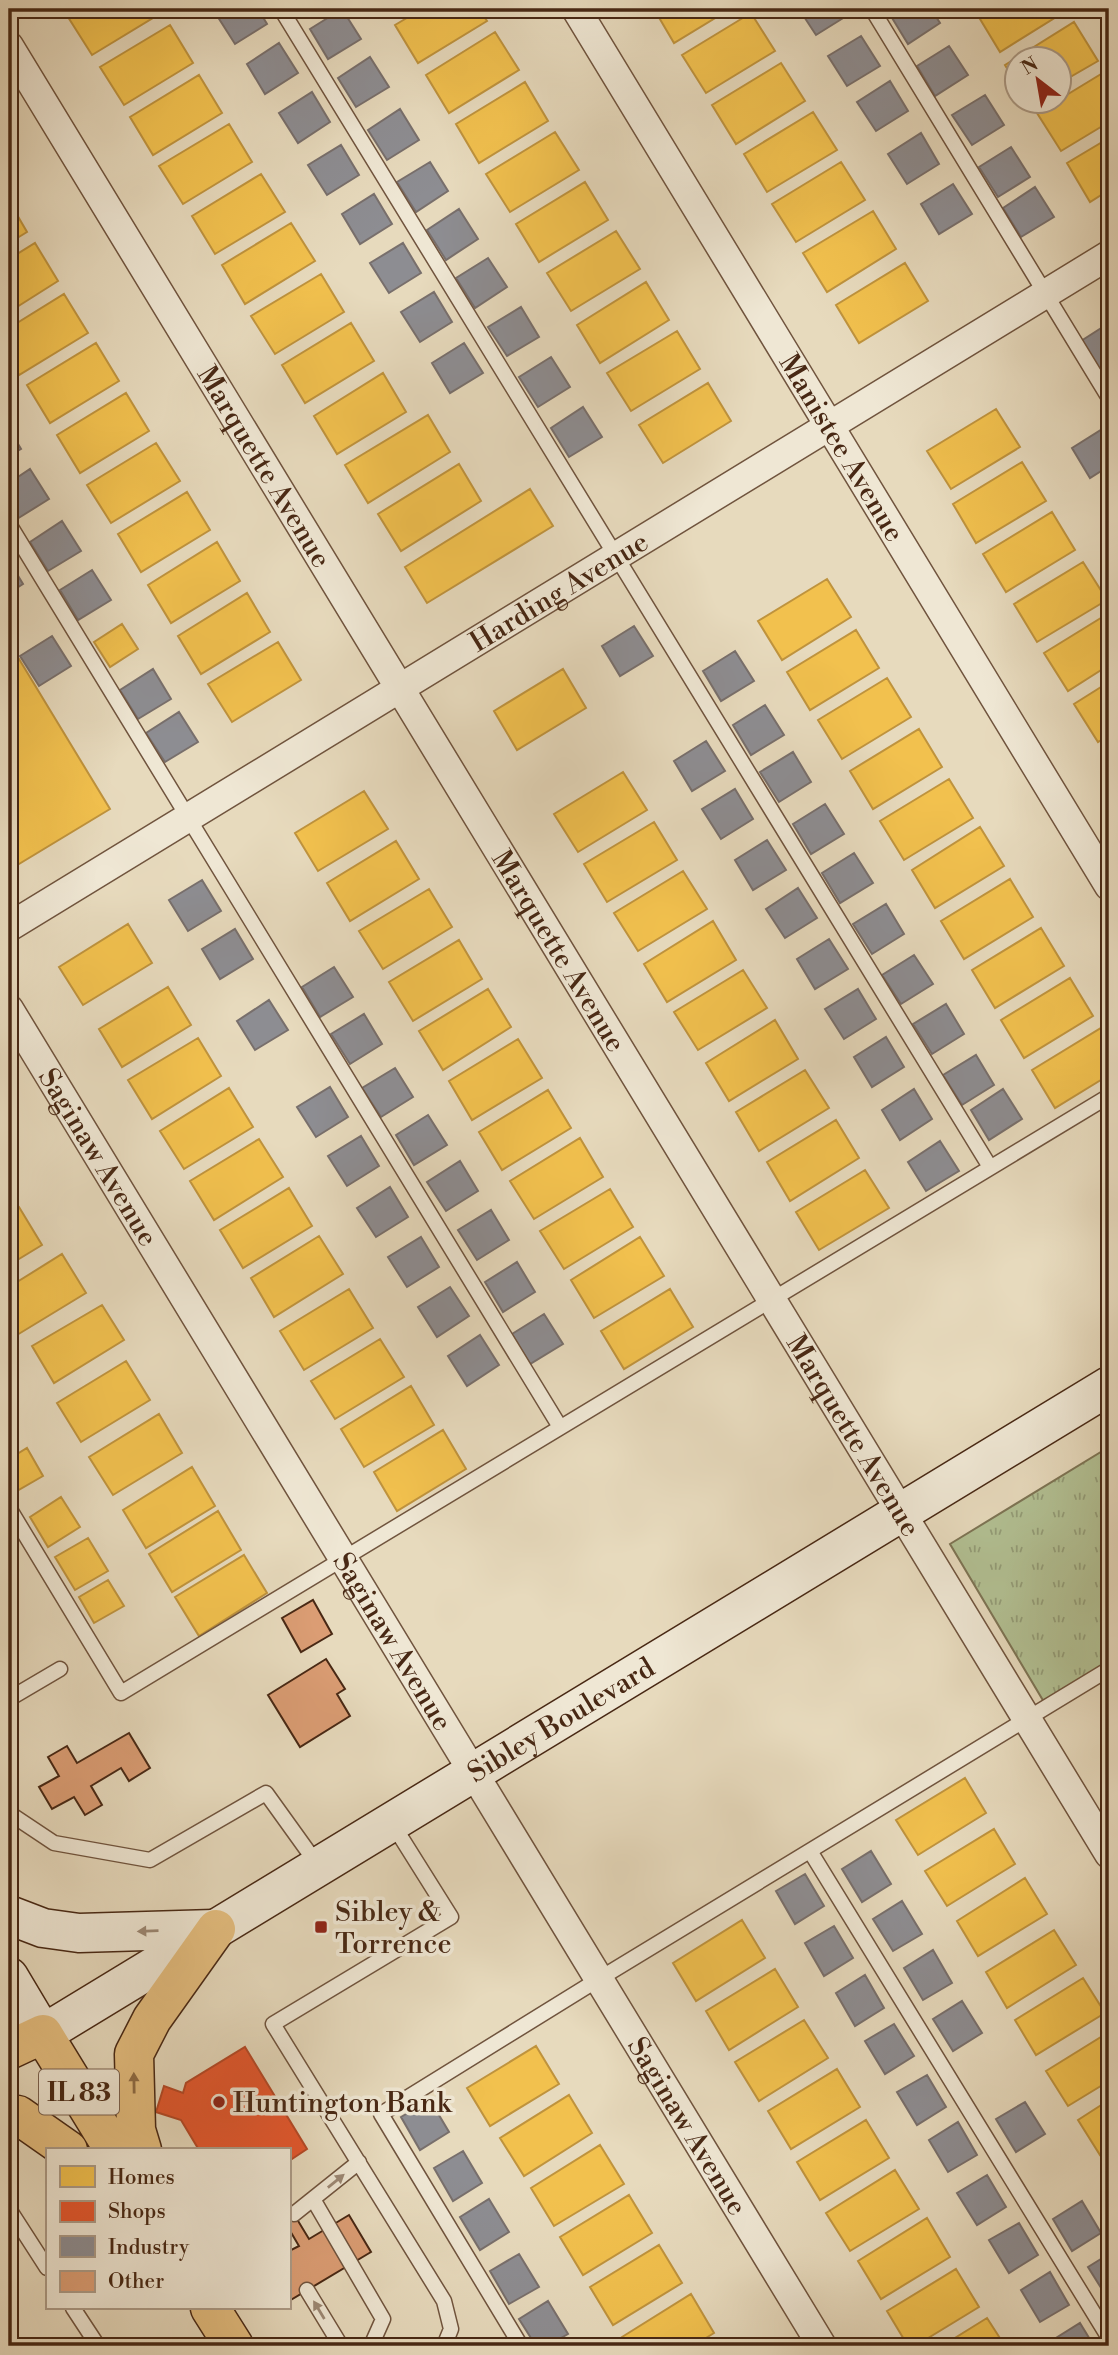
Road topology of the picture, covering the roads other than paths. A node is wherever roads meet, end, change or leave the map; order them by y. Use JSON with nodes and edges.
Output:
{"nodes":[{"id":1,"x":281,"y":9,"type":"edge"},
{"id":2,"x":576,"y":9,"type":"edge"},
{"id":3,"x":872,"y":9,"type":"edge"},
{"id":4,"x":9,"y":46,"type":"edge"},
{"id":5,"x":1109,"y":255,"type":"edge"},
{"id":6,"x":1046,"y":294,"type":"junction"},
{"id":7,"x":1109,"y":398,"type":"edge"},
{"id":8,"x":829,"y":426,"type":"junction"},
{"id":9,"x":9,"y":524,"type":"edge"},
{"id":10,"x":616,"y":556,"type":"junction"},
{"id":11,"x":400,"y":688,"type":"junction"},
{"id":12,"x":188,"y":817,"type":"junction"},
{"id":13,"x":1109,"y":886,"type":"edge"},
{"id":14,"x":9,"y":927,"type":"edge"},
{"id":15,"x":10,"y":1013,"type":"edge"},
{"id":16,"x":1109,"y":1096,"type":"edge"},
{"id":17,"x":990,"y":1167,"type":"junction"},
{"id":18,"x":771,"y":1299,"type":"junction"},
{"id":19,"x":1109,"y":1386,"type":"edge"},
{"id":20,"x":560,"y":1427,"type":"junction"},
{"id":21,"x":9,"y":1508,"type":"edge"},
{"id":22,"x":901,"y":1513,"type":"junction"},
{"id":23,"x":343,"y":1559,"type":"junction"},
{"id":24,"x":60,"y":1669,"type":"dead end"},
{"id":25,"x":1109,"y":1669,"type":"edge"},
{"id":26,"x":9,"y":1699,"type":"edge"},
{"id":27,"x":1027,"y":1719,"type":"junction"},
{"id":28,"x":473,"y":1772,"type":"junction"},
{"id":29,"x":9,"y":1813,"type":"edge"},
{"id":30,"x":391,"y":1822,"type":"junction"},
{"id":31,"x":810,"y":1851,"type":"junction"},
{"id":32,"x":1109,"y":1854,"type":"edge"},
{"id":33,"x":318,"y":1867,"type":"junction"},
{"id":34,"x":9,"y":1915,"type":"edge"},
{"id":35,"x":216,"y":1929,"type":"junction"},
{"id":36,"x":9,"y":1977,"type":"edge"},
{"id":37,"x":599,"y":1979,"type":"junction"},
{"id":38,"x":43,"y":2034,"type":"junction"},
{"id":39,"x":9,"y":2050,"type":"edge"},
{"id":40,"x":9,"y":2114,"type":"edge"},
{"id":41,"x":65,"y":2148,"type":"edge"},
{"id":42,"x":113,"y":2148,"type":"edge"},
{"id":43,"x":141,"y":2148,"type":"edge"},
{"id":44,"x":359,"y":2162,"type":"junction"},
{"id":45,"x":313,"y":2199,"type":"junction"},
{"id":46,"x":9,"y":2209,"type":"edge"},
{"id":47,"x":294,"y":2214,"type":"dead end"},
{"id":48,"x":46,"y":2266,"type":"edge"},
{"id":49,"x":307,"y":2290,"type":"dead end"},
{"id":50,"x":74,"y":2310,"type":"edge"},
{"id":51,"x":211,"y":2310,"type":"edge"},
{"id":52,"x":1109,"y":2338,"type":"edge"},
{"id":53,"x":98,"y":2346,"type":"edge"},
{"id":54,"x":234,"y":2346,"type":"edge"},
{"id":55,"x":371,"y":2346,"type":"edge"},
{"id":56,"x":444,"y":2346,"type":"edge"},
{"id":57,"x":521,"y":2346,"type":"edge"},
{"id":58,"x":822,"y":2346,"type":"edge"}],
"edges":[{"from":1,"to":10,"type":"lane"},
{"from":2,"to":8,"type":"street","name":"Manistee Avenue"},
{"from":3,"to":6,"type":"lane"},
{"from":4,"to":11,"type":"street","name":"Marquette Avenue"},
{"from":5,"to":6,"type":"street","name":"Harding Avenue"},
{"from":6,"to":7,"type":"lane"},
{"from":6,"to":8,"type":"street","name":"Harding Avenue"},
{"from":8,"to":10,"type":"street","name":"Harding Avenue"},
{"from":8,"to":13,"type":"street","name":"Manistee Avenue"},
{"from":9,"to":12,"type":"lane"},
{"from":10,"to":11,"type":"street","name":"Harding Avenue"},
{"from":10,"to":17,"type":"lane"},
{"from":11,"to":12,"type":"street","name":"Harding Avenue"},
{"from":11,"to":18,"type":"street","name":"Marquette Avenue"},
{"from":12,"to":14,"type":"street","name":"Harding Avenue"},
{"from":12,"to":20,"type":"lane"},
{"from":15,"to":23,"type":"street","name":"Saginaw Avenue"},
{"from":16,"to":17,"type":"lane"},
{"from":17,"to":18,"type":"lane"},
{"from":18,"to":20,"type":"lane"},
{"from":18,"to":22,"type":"street","name":"Marquette Avenue"},
{"from":19,"to":22,"type":"main road","name":"Sibley Boulevard"},
{"from":20,"to":23,"type":"lane"},
{"from":21,"to":23,"type":"lane"},
{"from":22,"to":27,"type":"street","name":"Marquette Avenue"},
{"from":22,"to":28,"type":"main road","name":"Sibley Boulevard"},
{"from":23,"to":28,"type":"street","name":"Saginaw Avenue"},
{"from":24,"to":26,"type":"lane"},
{"from":25,"to":27,"type":"lane"},
{"from":27,"to":31,"type":"lane"},
{"from":27,"to":32,"type":"street","name":"Marquette Avenue"},
{"from":28,"to":30,"type":"main road","name":"Sibley Boulevard"},
{"from":28,"to":37,"type":"street","name":"Saginaw Avenue"},
{"from":29,"to":33,"type":"lane"},
{"from":30,"to":33,"type":"main road","name":"Sibley Boulevard"},
{"from":30,"to":44,"type":"lane"},
{"from":31,"to":37,"type":"lane"},
{"from":31,"to":52,"type":"lane"},
{"from":33,"to":35,"type":"main road","name":"Sibley Boulevard"},
{"from":35,"to":34,"type":"main road","one_way":true},
{"from":35,"to":38,"type":"main road","name":"Sibley Boulevard"},
{"from":43,"to":35,"type":"main road","one_way":true},
{"from":36,"to":38,"type":"main road"},
{"from":37,"to":57,"type":"lane"},
{"from":37,"to":58,"type":"street","name":"Saginaw Avenue"},
{"from":38,"to":39,"type":"main road","name":"Sibley Boulevard","number":"IL 83"},
{"from":38,"to":42,"type":"main road","number":"IL 83"},
{"from":40,"to":41,"type":"main road"},
{"from":45,"to":44,"type":"lane","one_way":true},
{"from":44,"to":56,"type":"lane"},
{"from":45,"to":47,"type":"lane"},
{"from":45,"to":55,"type":"lane"},
{"from":46,"to":48,"type":"lane"},
{"from":55,"to":49,"type":"lane","one_way":true},
{"from":50,"to":53,"type":"lane"},
{"from":51,"to":54,"type":"main road"}]}
